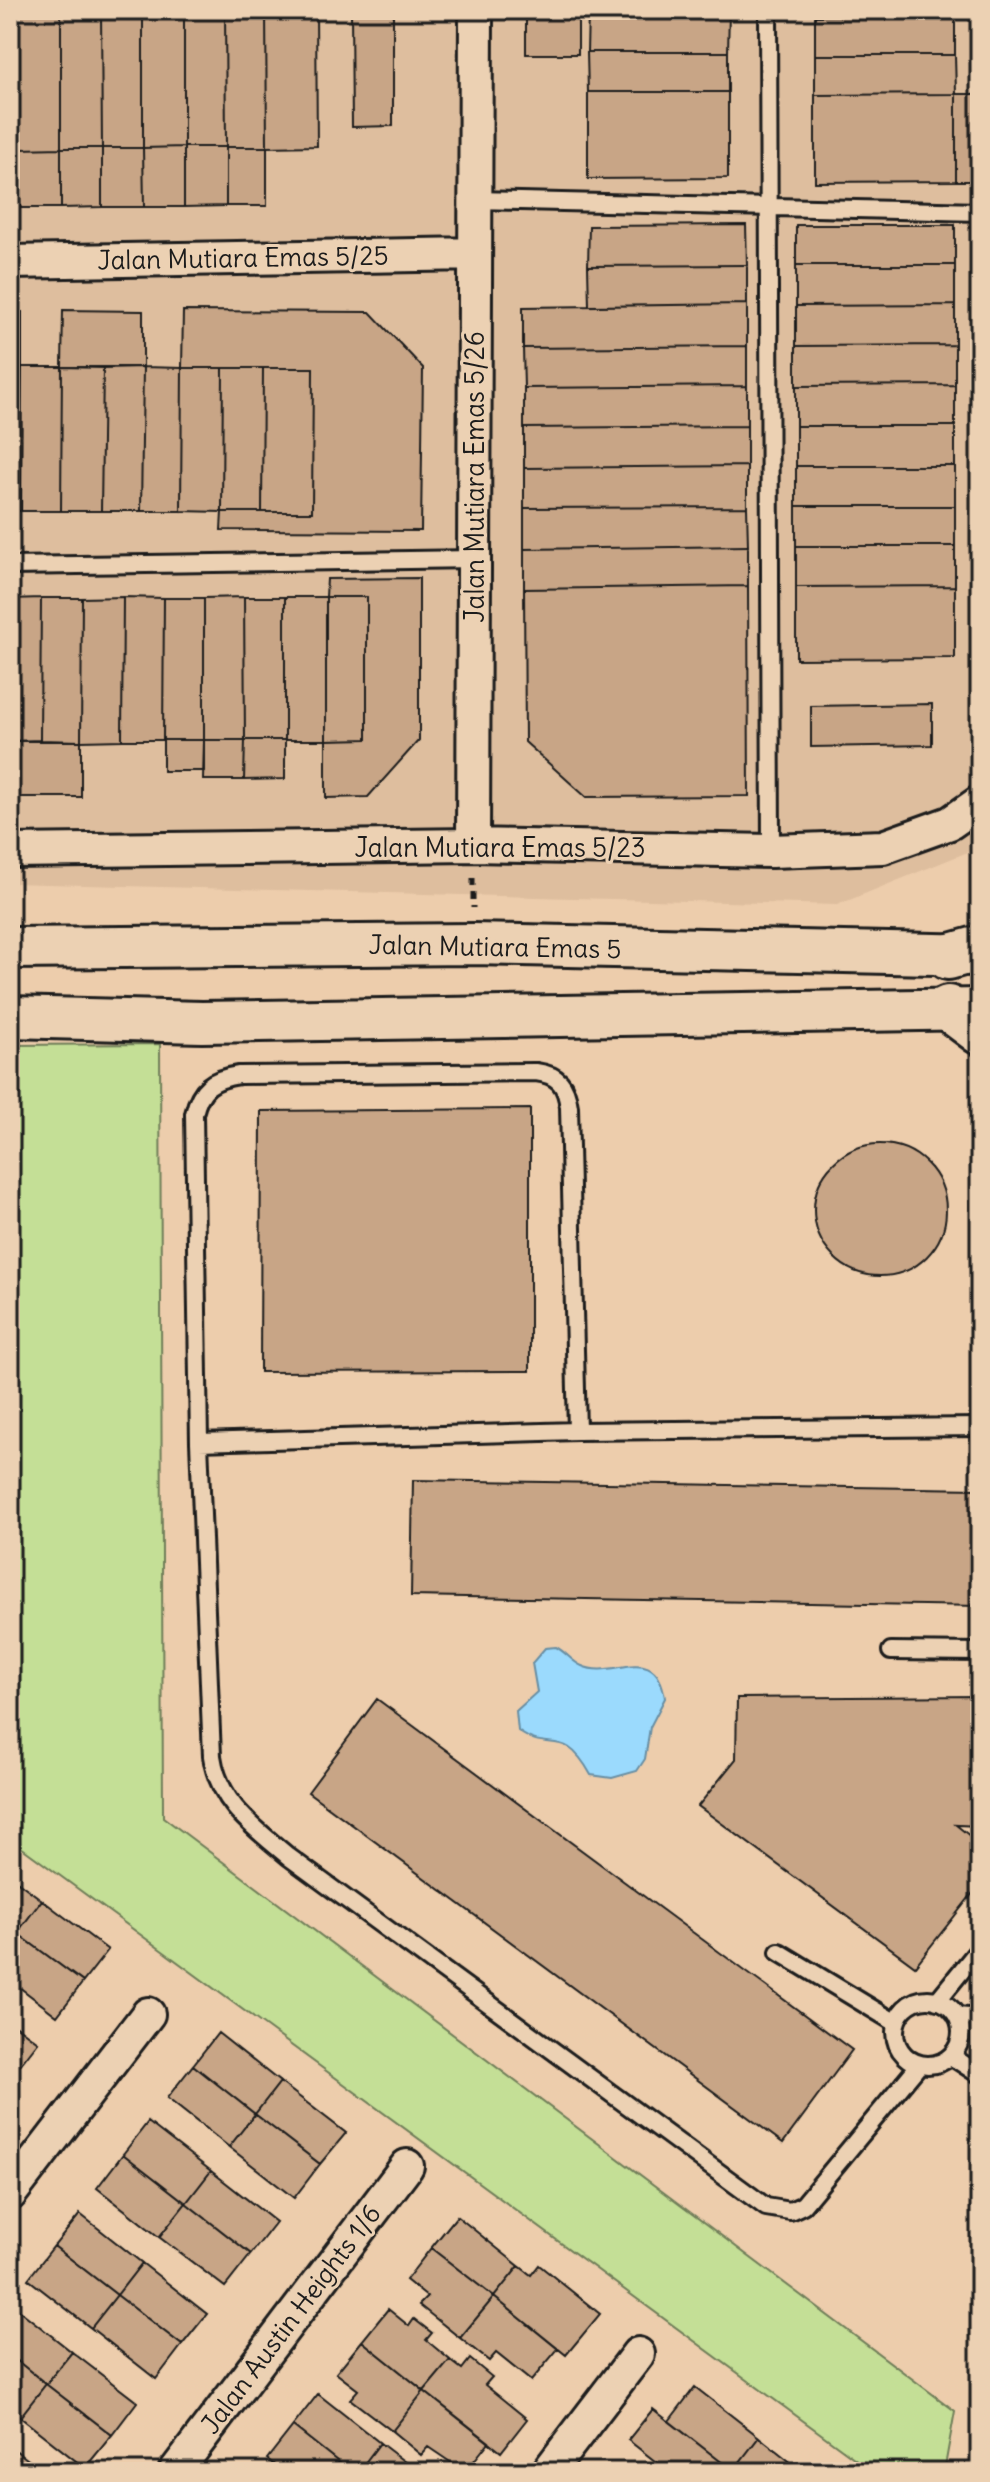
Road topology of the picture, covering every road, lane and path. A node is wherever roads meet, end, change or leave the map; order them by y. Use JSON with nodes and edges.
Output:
{"nodes":[{"id":1,"x":476,"y":10,"type":"edge"},
{"id":2,"x":768,"y":10,"type":"edge"},
{"id":3,"x":475,"y":200,"type":"junction"},
{"id":4,"x":769,"y":207,"type":"junction"},
{"id":5,"x":980,"y":212,"type":"edge"},
{"id":6,"x":475,"y":254,"type":"junction"},
{"id":7,"x":10,"y":262,"type":"edge"},
{"id":8,"x":475,"y":559,"type":"junction"},
{"id":9,"x":10,"y":566,"type":"edge"},
{"id":10,"x":980,"y":802,"type":"edge"},
{"id":11,"x":473,"y":845,"type":"junction"},
{"id":12,"x":10,"y":851,"type":"edge"},
{"id":13,"x":771,"y":851,"type":"junction"},
{"id":14,"x":473,"y":944,"type":"junction"},
{"id":15,"x":10,"y":948,"type":"edge"},
{"id":16,"x":969,"y":953,"type":"edge"},
{"id":17,"x":969,"y":1016,"type":"edge"},
{"id":18,"x":10,"y":1017,"type":"edge"},
{"id":19,"x":980,"y":1427,"type":"edge"},
{"id":20,"x":577,"y":1431,"type":"junction"},
{"id":21,"x":199,"y":1442,"type":"junction"},
{"id":22,"x":891,"y":1651,"type":"dead end"},
{"id":23,"x":980,"y":1652,"type":"edge"},
{"id":24,"x":980,"y":1948,"type":"edge"},
{"id":25,"x":779,"y":1952,"type":"dead end"},
{"id":26,"x":937,"y":2001,"type":"junction"},
{"id":27,"x":148,"y":2014,"type":"dead end"},
{"id":28,"x":957,"y":2016,"type":"junction"},
{"id":29,"x":980,"y":2018,"type":"edge"},
{"id":30,"x":896,"y":2023,"type":"junction"},
{"id":31,"x":951,"y":2056,"type":"junction"},
{"id":32,"x":919,"y":2065,"type":"junction"},
{"id":33,"x":980,"y":2075,"type":"edge"},
{"id":34,"x":407,"y":2166,"type":"dead end"},
{"id":35,"x":10,"y":2194,"type":"edge"},
{"id":36,"x":638,"y":2354,"type":"dead end"},
{"id":37,"x":175,"y":2472,"type":"edge"},
{"id":38,"x":548,"y":2472,"type":"edge"}],
"edges":[{"from":1,"to":3,"type":"street","name":"Jalan Mutiara Emas 5/26"},
{"from":2,"to":4,"type":"lane"},
{"from":3,"to":4,"type":"lane"},
{"from":3,"to":6,"type":"street","name":"Jalan Mutiara Emas 5/26"},
{"from":4,"to":5,"type":"lane"},
{"from":4,"to":13,"type":"lane"},
{"from":6,"to":7,"type":"street","name":"Jalan Mutiara Emas 5/25"},
{"from":6,"to":8,"type":"street","name":"Jalan Mutiara Emas 5/26"},
{"from":8,"to":9,"type":"lane"},
{"from":8,"to":11,"type":"street","name":"Jalan Mutiara Emas 5/26"},
{"from":10,"to":13,"type":"street","name":"Jalan Mutiara Emas 5/23"},
{"from":11,"to":12,"type":"street","name":"Jalan Mutiara Emas 5/23"},
{"from":11,"to":13,"type":"street","name":"Jalan Mutiara Emas 5/23"},
{"from":11,"to":14,"type":"path"},
{"from":14,"to":15,"type":"street","name":"Jalan Mutiara Emas 5"},
{"from":14,"to":16,"type":"street","name":"Jalan Mutiara Emas 5"},
{"from":17,"to":18,"type":"street"},
{"from":19,"to":20,"type":"lane"},
{"from":20,"to":21,"type":"lane"},
{"from":20,"to":21,"type":"lane"},
{"from":21,"to":32,"type":"lane"},
{"from":22,"to":23,"type":"lane"},
{"from":24,"to":26,"type":"lane"},
{"from":25,"to":30,"type":"lane"},
{"from":26,"to":28,"type":"lane"},
{"from":26,"to":30,"type":"lane"},
{"from":27,"to":35,"type":"street"},
{"from":28,"to":29,"type":"lane"},
{"from":28,"to":31,"type":"lane"},
{"from":30,"to":32,"type":"lane"},
{"from":31,"to":32,"type":"lane"},
{"from":31,"to":33,"type":"lane"},
{"from":34,"to":37,"type":"street","name":"Jalan Austin Heights 1/6"},
{"from":36,"to":38,"type":"street"}]}
